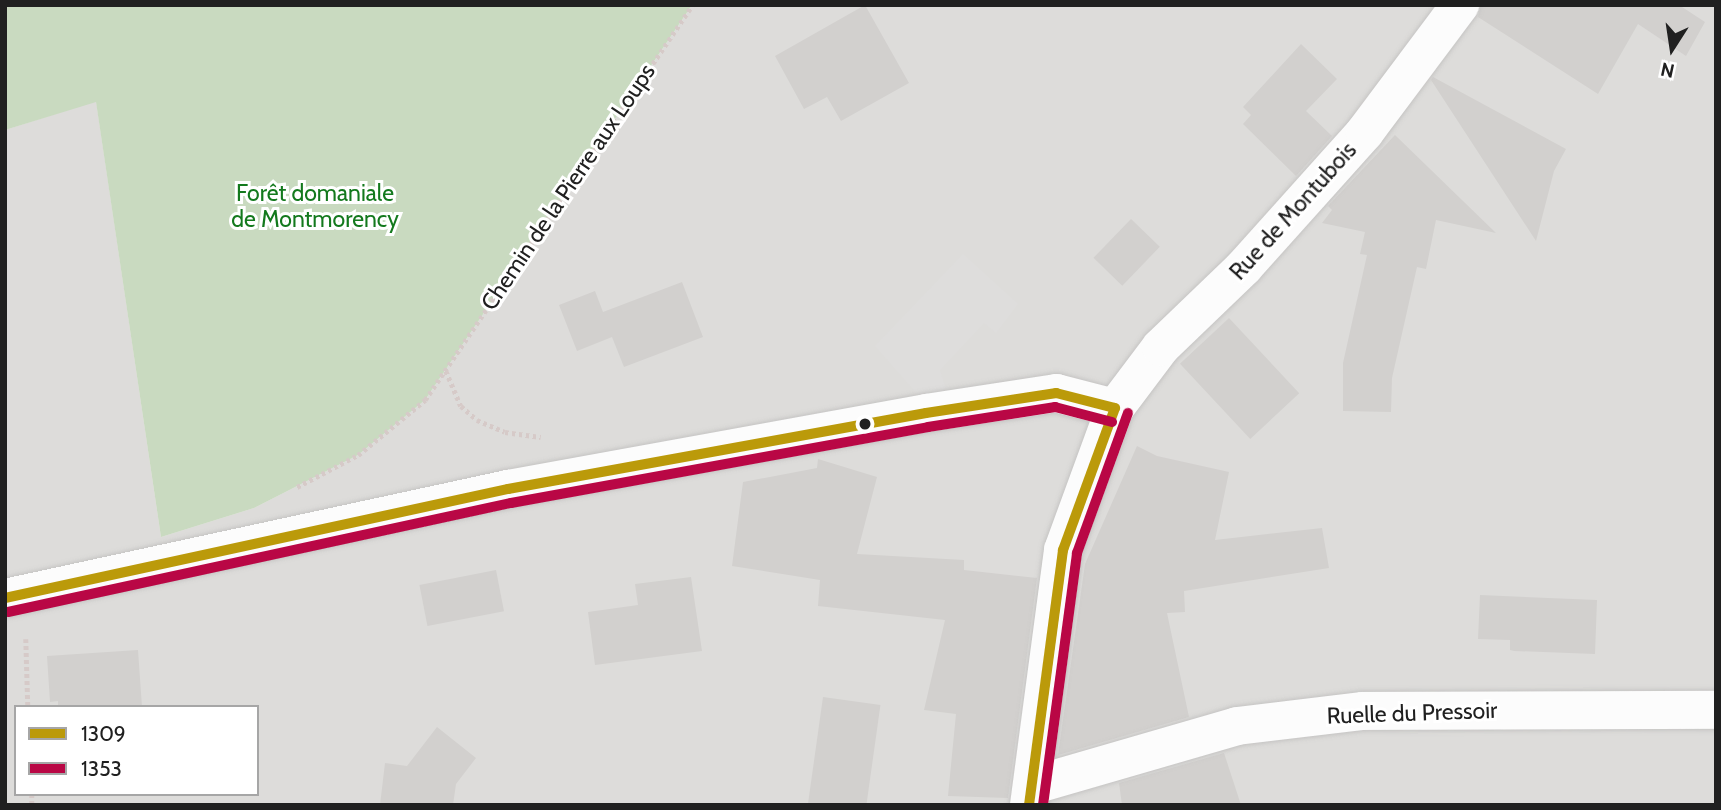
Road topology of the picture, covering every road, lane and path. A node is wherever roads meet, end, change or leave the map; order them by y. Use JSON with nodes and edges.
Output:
{"nodes":[{"id":1,"x":692,"y":5,"type":"edge"},
{"id":2,"x":1461,"y":5,"type":"edge"},
{"id":3,"x":1115,"y":408,"type":"junction"},
{"id":4,"x":542,"y":445,"type":"dead end"},
{"id":5,"x":15,"y":596,"type":"edge"},
{"id":6,"x":29,"y":705,"type":"edge"},
{"id":7,"x":1716,"y":710,"type":"edge"},
{"id":8,"x":1031,"y":795,"type":"edge"}],
"edges":[{"from":1,"to":4,"type":"path","name":"Chemin de la Pierre aux Loups"},
{"from":2,"to":3,"type":"street","name":"Rue de Montubois"},
{"from":3,"to":5,"type":"street"},
{"from":3,"to":8,"type":"street","name":"Rue de Montubois"},
{"from":5,"to":6,"type":"path"},
{"from":7,"to":8,"type":"street","name":"Ruelle du Pressoir"}]}
